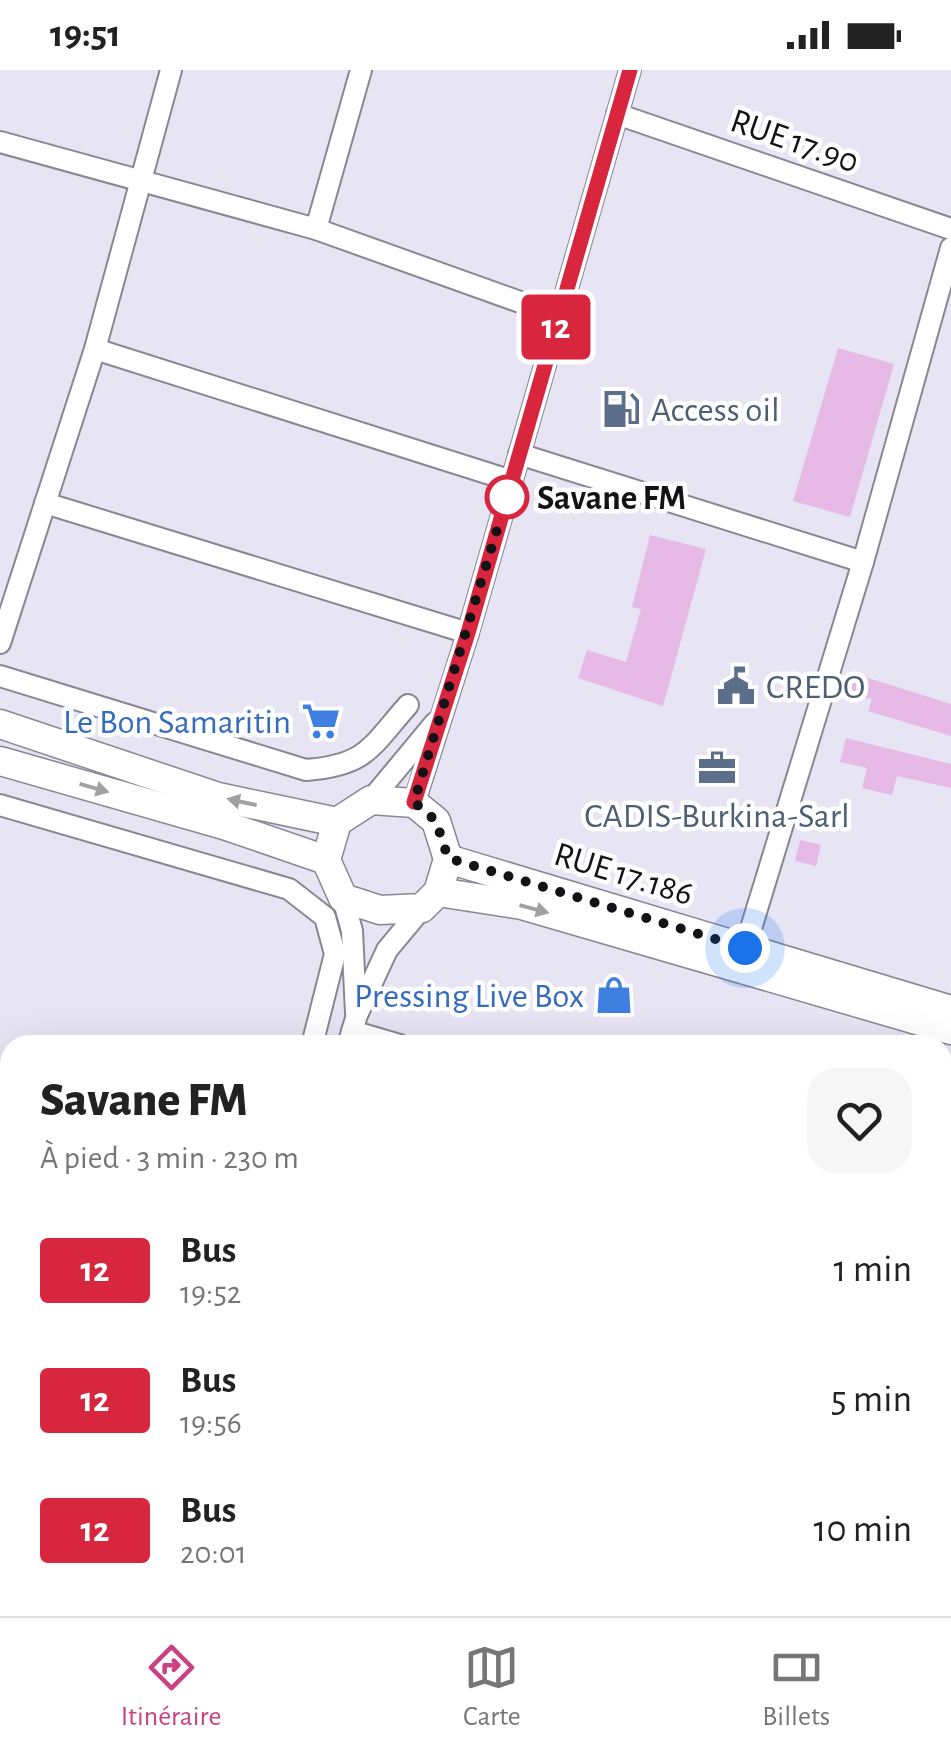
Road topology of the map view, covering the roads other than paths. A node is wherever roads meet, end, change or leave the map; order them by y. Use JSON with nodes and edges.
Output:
{"nodes":[{"id":1,"x":172,"y":70,"type":"edge"},
{"id":2,"x":360,"y":70,"type":"edge"},
{"id":3,"x":630,"y":70,"type":"edge"},
{"id":4,"x":618,"y":114,"type":"junction"},
{"id":5,"x":0,"y":142,"type":"edge"},
{"id":6,"x":140,"y":182,"type":"junction"},
{"id":7,"x":316,"y":228,"type":"junction"},
{"id":8,"x":951,"y":228,"type":"edge"},
{"id":9,"x":951,"y":248,"type":"edge"},
{"id":10,"x":559,"y":316,"type":"junction"},
{"id":11,"x":95,"y":349,"type":"junction"},
{"id":12,"x":520,"y":454,"type":"junction"},
{"id":13,"x":512,"y":480,"type":"junction"},
{"id":14,"x":45,"y":503,"type":"junction"},
{"id":15,"x":862,"y":562,"type":"junction"},
{"id":16,"x":468,"y":633,"type":"junction"},
{"id":17,"x":0,"y":643,"type":"edge"},
{"id":18,"x":0,"y":676,"type":"edge"},
{"id":19,"x":408,"y":705,"type":"dead end"},
{"id":20,"x":442,"y":714,"type":"junction"},
{"id":21,"x":0,"y":724,"type":"edge"},
{"id":22,"x":0,"y":760,"type":"edge"},
{"id":23,"x":371,"y":800,"type":"junction"},
{"id":24,"x":414,"y":802,"type":"junction"},
{"id":25,"x":0,"y":805,"type":"edge"},
{"id":26,"x":337,"y":822,"type":"junction"},
{"id":27,"x":448,"y":858,"type":"junction"},
{"id":28,"x":326,"y":860,"type":"junction"},
{"id":29,"x":343,"y":898,"type":"junction"},
{"id":30,"x":430,"y":900,"type":"junction"},
{"id":31,"x":745,"y":948,"type":"junction"},
{"id":32,"x":951,"y":1010,"type":"edge"},
{"id":33,"x":352,"y":1030,"type":"edge"},
{"id":34,"x":951,"y":1030,"type":"edge"},
{"id":35,"x":315,"y":1035,"type":"edge"}],
"edges":[{"from":1,"to":6,"type":"street"},
{"from":2,"to":7,"type":"street"},
{"from":3,"to":4,"type":"street"},
{"from":4,"to":8,"type":"street","name":"RUE 17.90"},
{"from":4,"to":10,"type":"street"},
{"from":5,"to":6,"type":"street"},
{"from":6,"to":7,"type":"street"},
{"from":6,"to":11,"type":"street"},
{"from":7,"to":10,"type":"street"},
{"from":9,"to":15,"type":"street"},
{"from":10,"to":12,"type":"street"},
{"from":11,"to":13,"type":"street"},
{"from":11,"to":14,"type":"street"},
{"from":12,"to":13,"type":"street"},
{"from":12,"to":15,"type":"street"},
{"from":13,"to":16,"type":"street"},
{"from":14,"to":16,"type":"street"},
{"from":14,"to":17,"type":"street"},
{"from":15,"to":31,"type":"street"},
{"from":16,"to":20,"type":"street"},
{"from":18,"to":19,"type":"street"},
{"from":20,"to":23,"type":"street"},
{"from":20,"to":24,"type":"street"},
{"from":26,"to":21,"type":"main road","one_way":true},
{"from":22,"to":28,"type":"main road","one_way":true},
{"from":23,"to":24,"type":"main road"},
{"from":23,"to":26,"type":"main road"},
{"from":24,"to":27,"type":"main road"},
{"from":25,"to":35,"type":"street"},
{"from":26,"to":28,"type":"main road"},
{"from":27,"to":30,"type":"main road"},
{"from":27,"to":31,"type":"main road","name":"RUE 17.186"},
{"from":28,"to":29,"type":"main road"},
{"from":29,"to":30,"type":"main road"},
{"from":29,"to":33,"type":"street"},
{"from":30,"to":33,"type":"street"},
{"from":30,"to":34,"type":"main road","one_way":true},
{"from":31,"to":32,"type":"main road","name":"RUE 17.186"}]}
